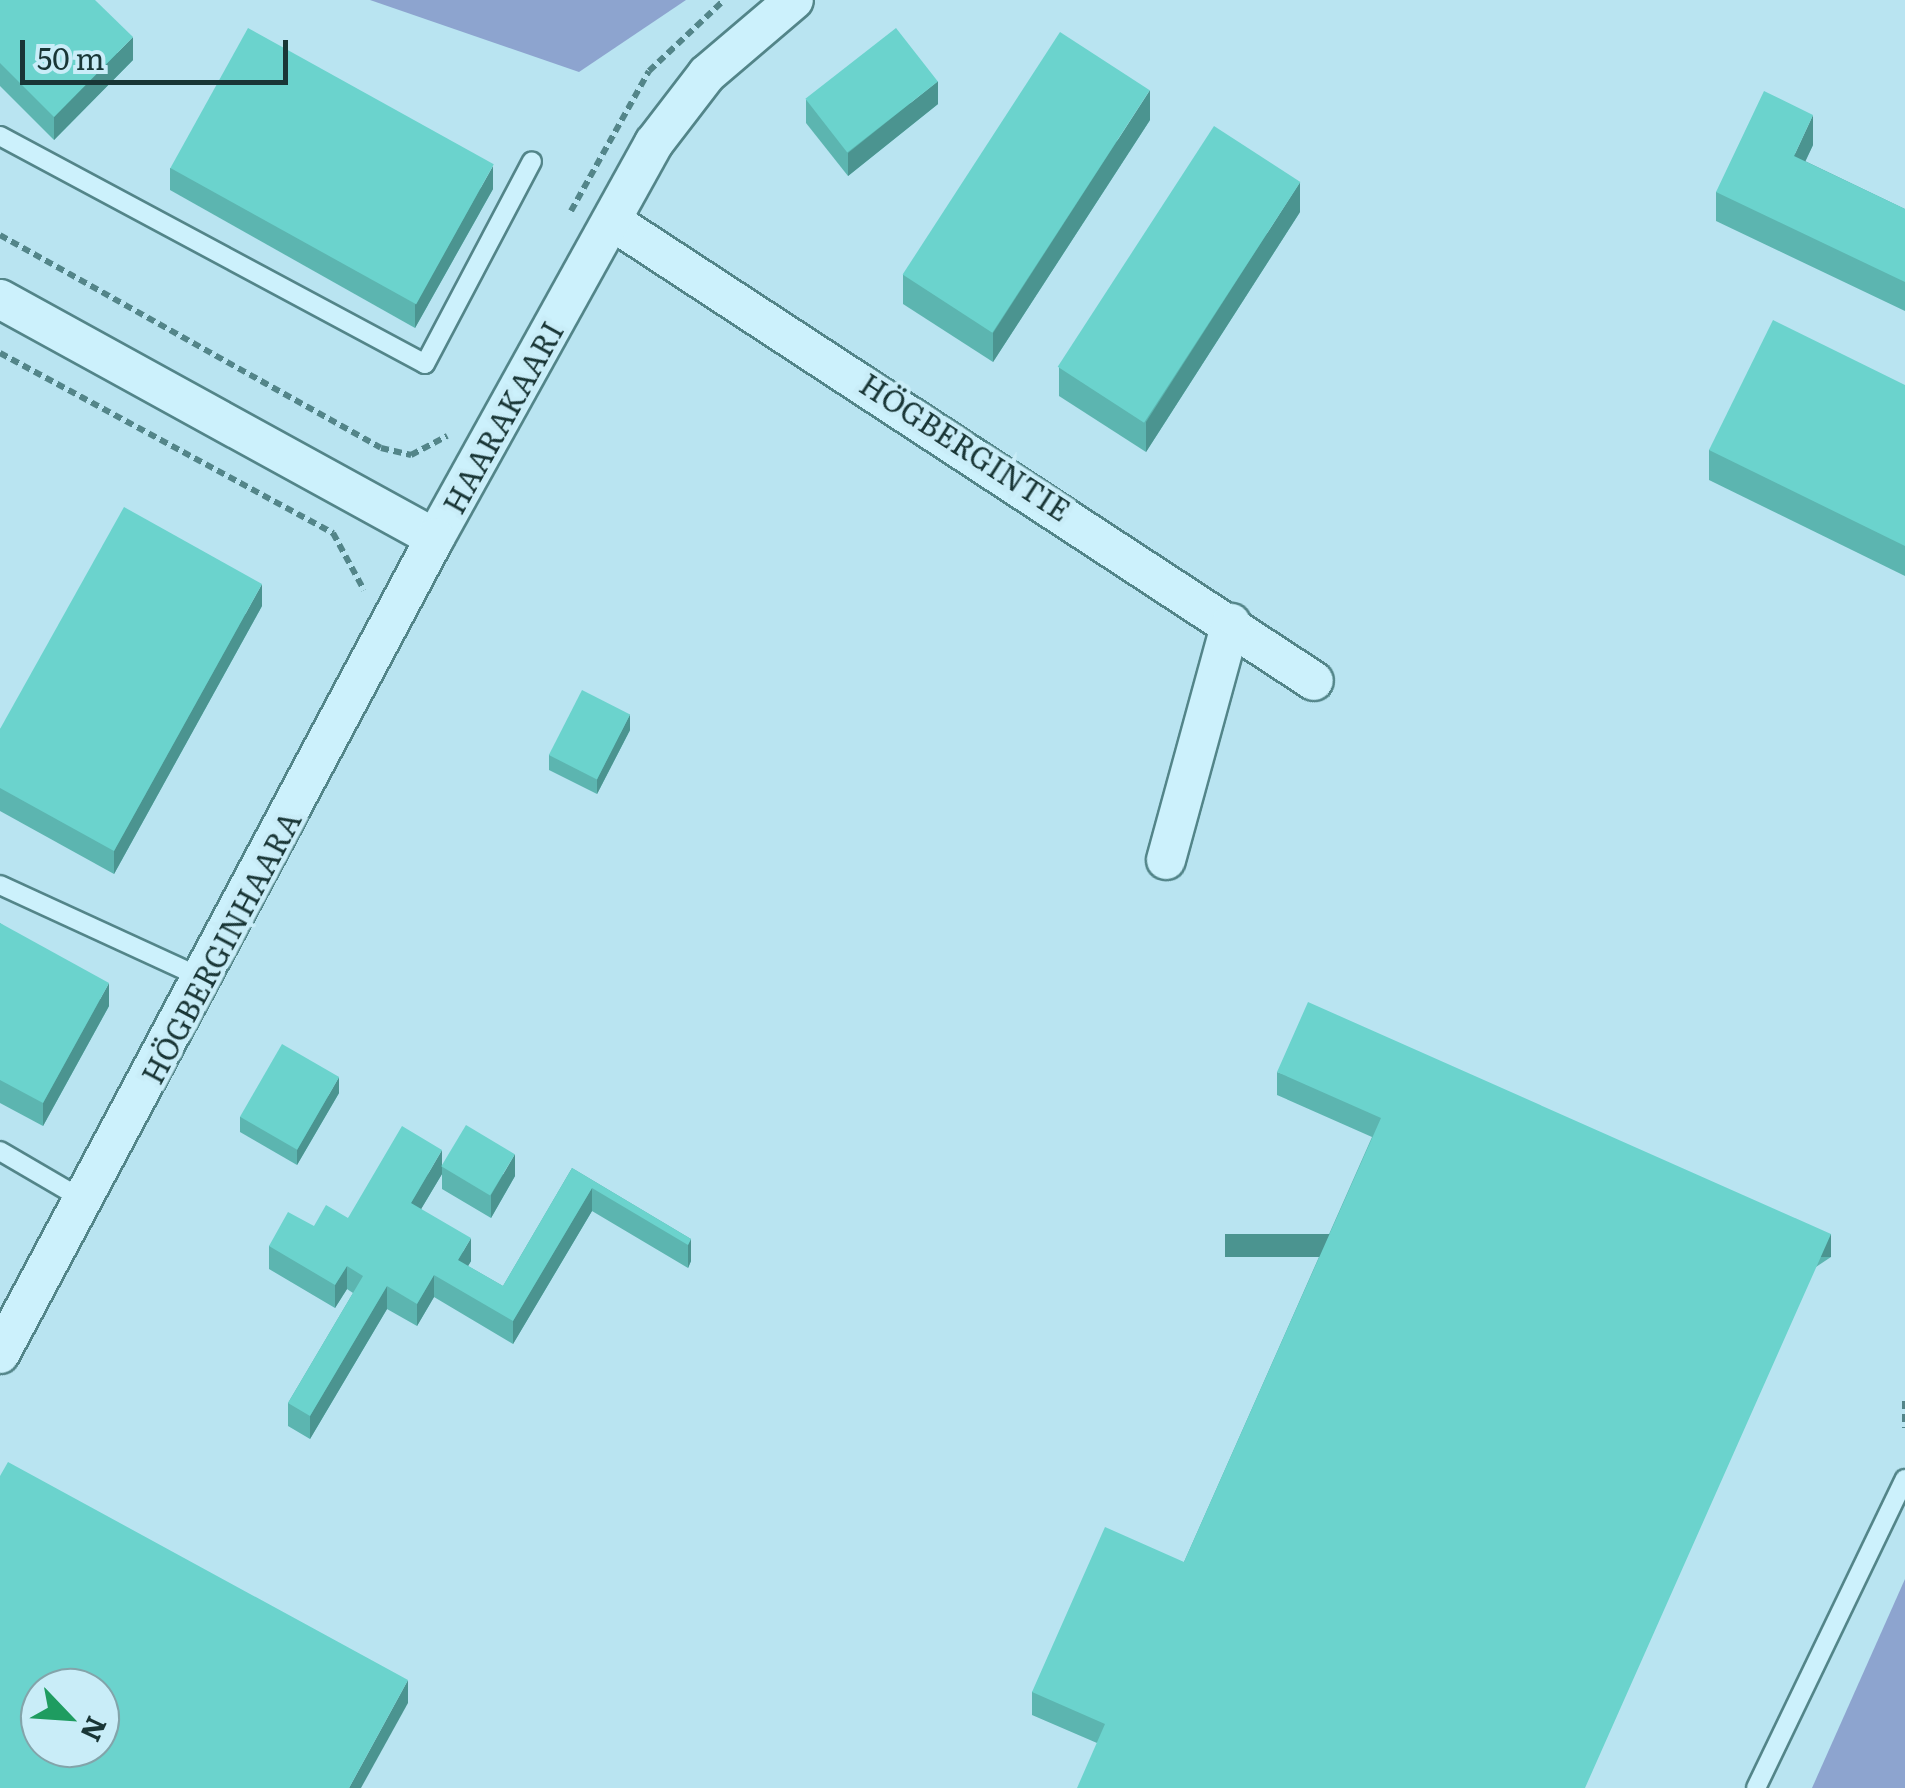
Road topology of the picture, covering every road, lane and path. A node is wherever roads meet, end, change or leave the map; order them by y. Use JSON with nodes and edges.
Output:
{"nodes":[{"id":1,"x":724,"y":0,"type":"edge"},
{"id":2,"x":794,"y":0,"type":"edge"},
{"id":3,"x":0,"y":136,"type":"edge"},
{"id":4,"x":532,"y":161,"type":"dead end"},
{"id":5,"x":612,"y":221,"type":"junction"},
{"id":6,"x":560,"y":231,"type":"dead end"},
{"id":7,"x":0,"y":235,"type":"edge"},
{"id":8,"x":0,"y":299,"type":"edge"},
{"id":9,"x":0,"y":353,"type":"edge"},
{"id":10,"x":457,"y":424,"type":"dead end"},
{"id":11,"x":435,"y":538,"type":"junction"},
{"id":12,"x":361,"y":600,"type":"dead end"},
{"id":13,"x":1232,"y":624,"type":"junction"},
{"id":14,"x":1314,"y":682,"type":"dead end"},
{"id":15,"x":1166,"y":860,"type":"dead end"},
{"id":16,"x":0,"y":885,"type":"edge"},
{"id":17,"x":202,"y":978,"type":"junction"},
{"id":18,"x":0,"y":1151,"type":"edge"},
{"id":19,"x":84,"y":1200,"type":"junction"},
{"id":20,"x":0,"y":1354,"type":"edge"},
{"id":21,"x":1905,"y":1402,"type":"edge"},
{"id":22,"x":1905,"y":1428,"type":"edge"},
{"id":23,"x":1905,"y":1480,"type":"edge"},
{"id":24,"x":1756,"y":1788,"type":"edge"}],
"edges":[{"from":1,"to":6,"type":"path"},
{"from":2,"to":5,"type":"street","name":"HAARAKAARI"},
{"from":3,"to":4,"type":"lane"},
{"from":5,"to":11,"type":"street","name":"HAARAKAARI"},
{"from":5,"to":13,"type":"street","name":"HÖGBERGINTIE"},
{"from":7,"to":10,"type":"path"},
{"from":8,"to":11,"type":"street","name":"HAARAKAARI"},
{"from":9,"to":12,"type":"path"},
{"from":11,"to":17,"type":"street","name":"HÖGBERGINHAARA"},
{"from":13,"to":14,"type":"street","name":"HÖGBERGINTIE"},
{"from":13,"to":15,"type":"street"},
{"from":16,"to":17,"type":"lane"},
{"from":17,"to":19,"type":"street","name":"HÖGBERGINHAARA"},
{"from":18,"to":19,"type":"lane"},
{"from":19,"to":20,"type":"street","name":"HÖGBERGINHAARA"},
{"from":21,"to":22,"type":"path"},
{"from":23,"to":24,"type":"lane"}]}
